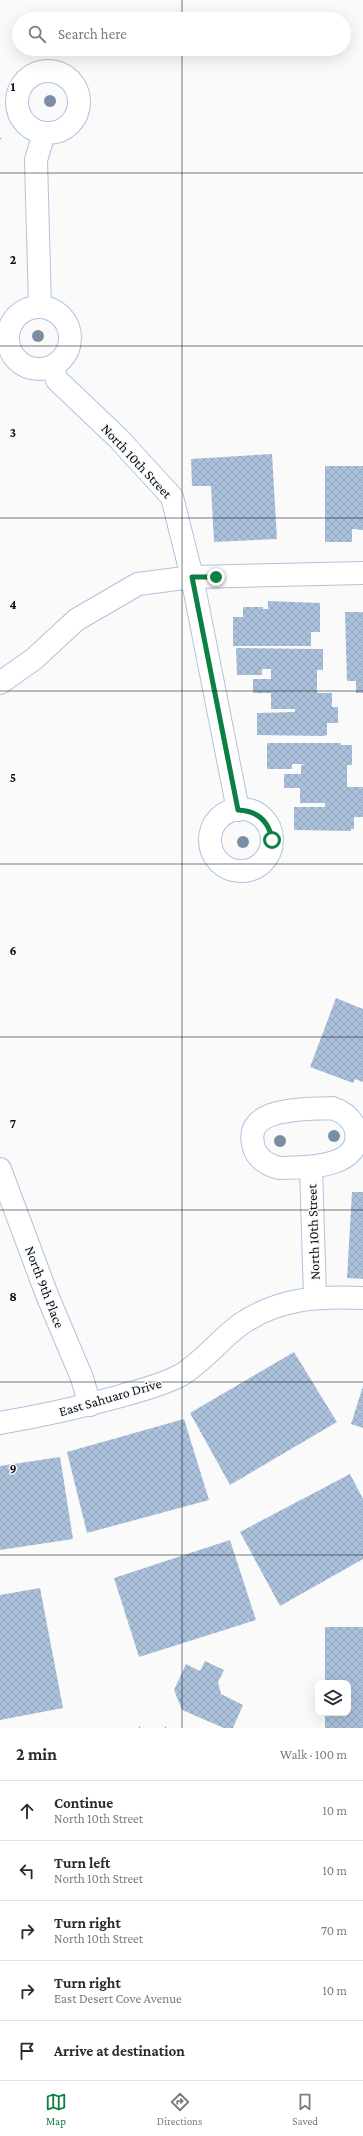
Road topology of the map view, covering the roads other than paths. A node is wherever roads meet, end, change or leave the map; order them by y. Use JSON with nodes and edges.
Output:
{"nodes":[{"id":1,"x":9,"y":110,"type":"edge"},
{"id":2,"x":44,"y":133,"type":"junction"},
{"id":3,"x":40,"y":307,"type":"junction"},
{"id":4,"x":52,"y":366,"type":"junction"},
{"id":5,"x":363,"y":574,"type":"edge"},
{"id":6,"x":192,"y":577,"type":"junction"},
{"id":7,"x":0,"y":683,"type":"edge"},
{"id":8,"x":238,"y":810,"type":"dead end"},
{"id":9,"x":310,"y":1167,"type":"dead end"},
{"id":10,"x":0,"y":1169,"type":"edge"},
{"id":11,"x":315,"y":1297,"type":"junction"},
{"id":12,"x":363,"y":1298,"type":"edge"},
{"id":13,"x":90,"y":1405,"type":"junction"},
{"id":14,"x":0,"y":1423,"type":"edge"}],
"edges":[{"from":1,"to":2,"type":"street"},
{"from":1,"to":2,"type":"street"},
{"from":2,"to":3,"type":"street"},
{"from":3,"to":4,"type":"street"},
{"from":3,"to":4,"type":"street"},
{"from":4,"to":6,"type":"street","name":"North 10th Street"},
{"from":5,"to":6,"type":"street"},
{"from":6,"to":7,"type":"street"},
{"from":6,"to":8,"type":"street","name":"North 10th Street"},
{"from":9,"to":11,"type":"street","name":"North 10th Street"},
{"from":10,"to":13,"type":"street","name":"North 9th Place"},
{"from":11,"to":12,"type":"street","name":"East Sahuaro Drive"},
{"from":11,"to":13,"type":"street","name":"East Sahuaro Drive"},
{"from":13,"to":14,"type":"street","name":"East Sahuaro Drive"}]}
